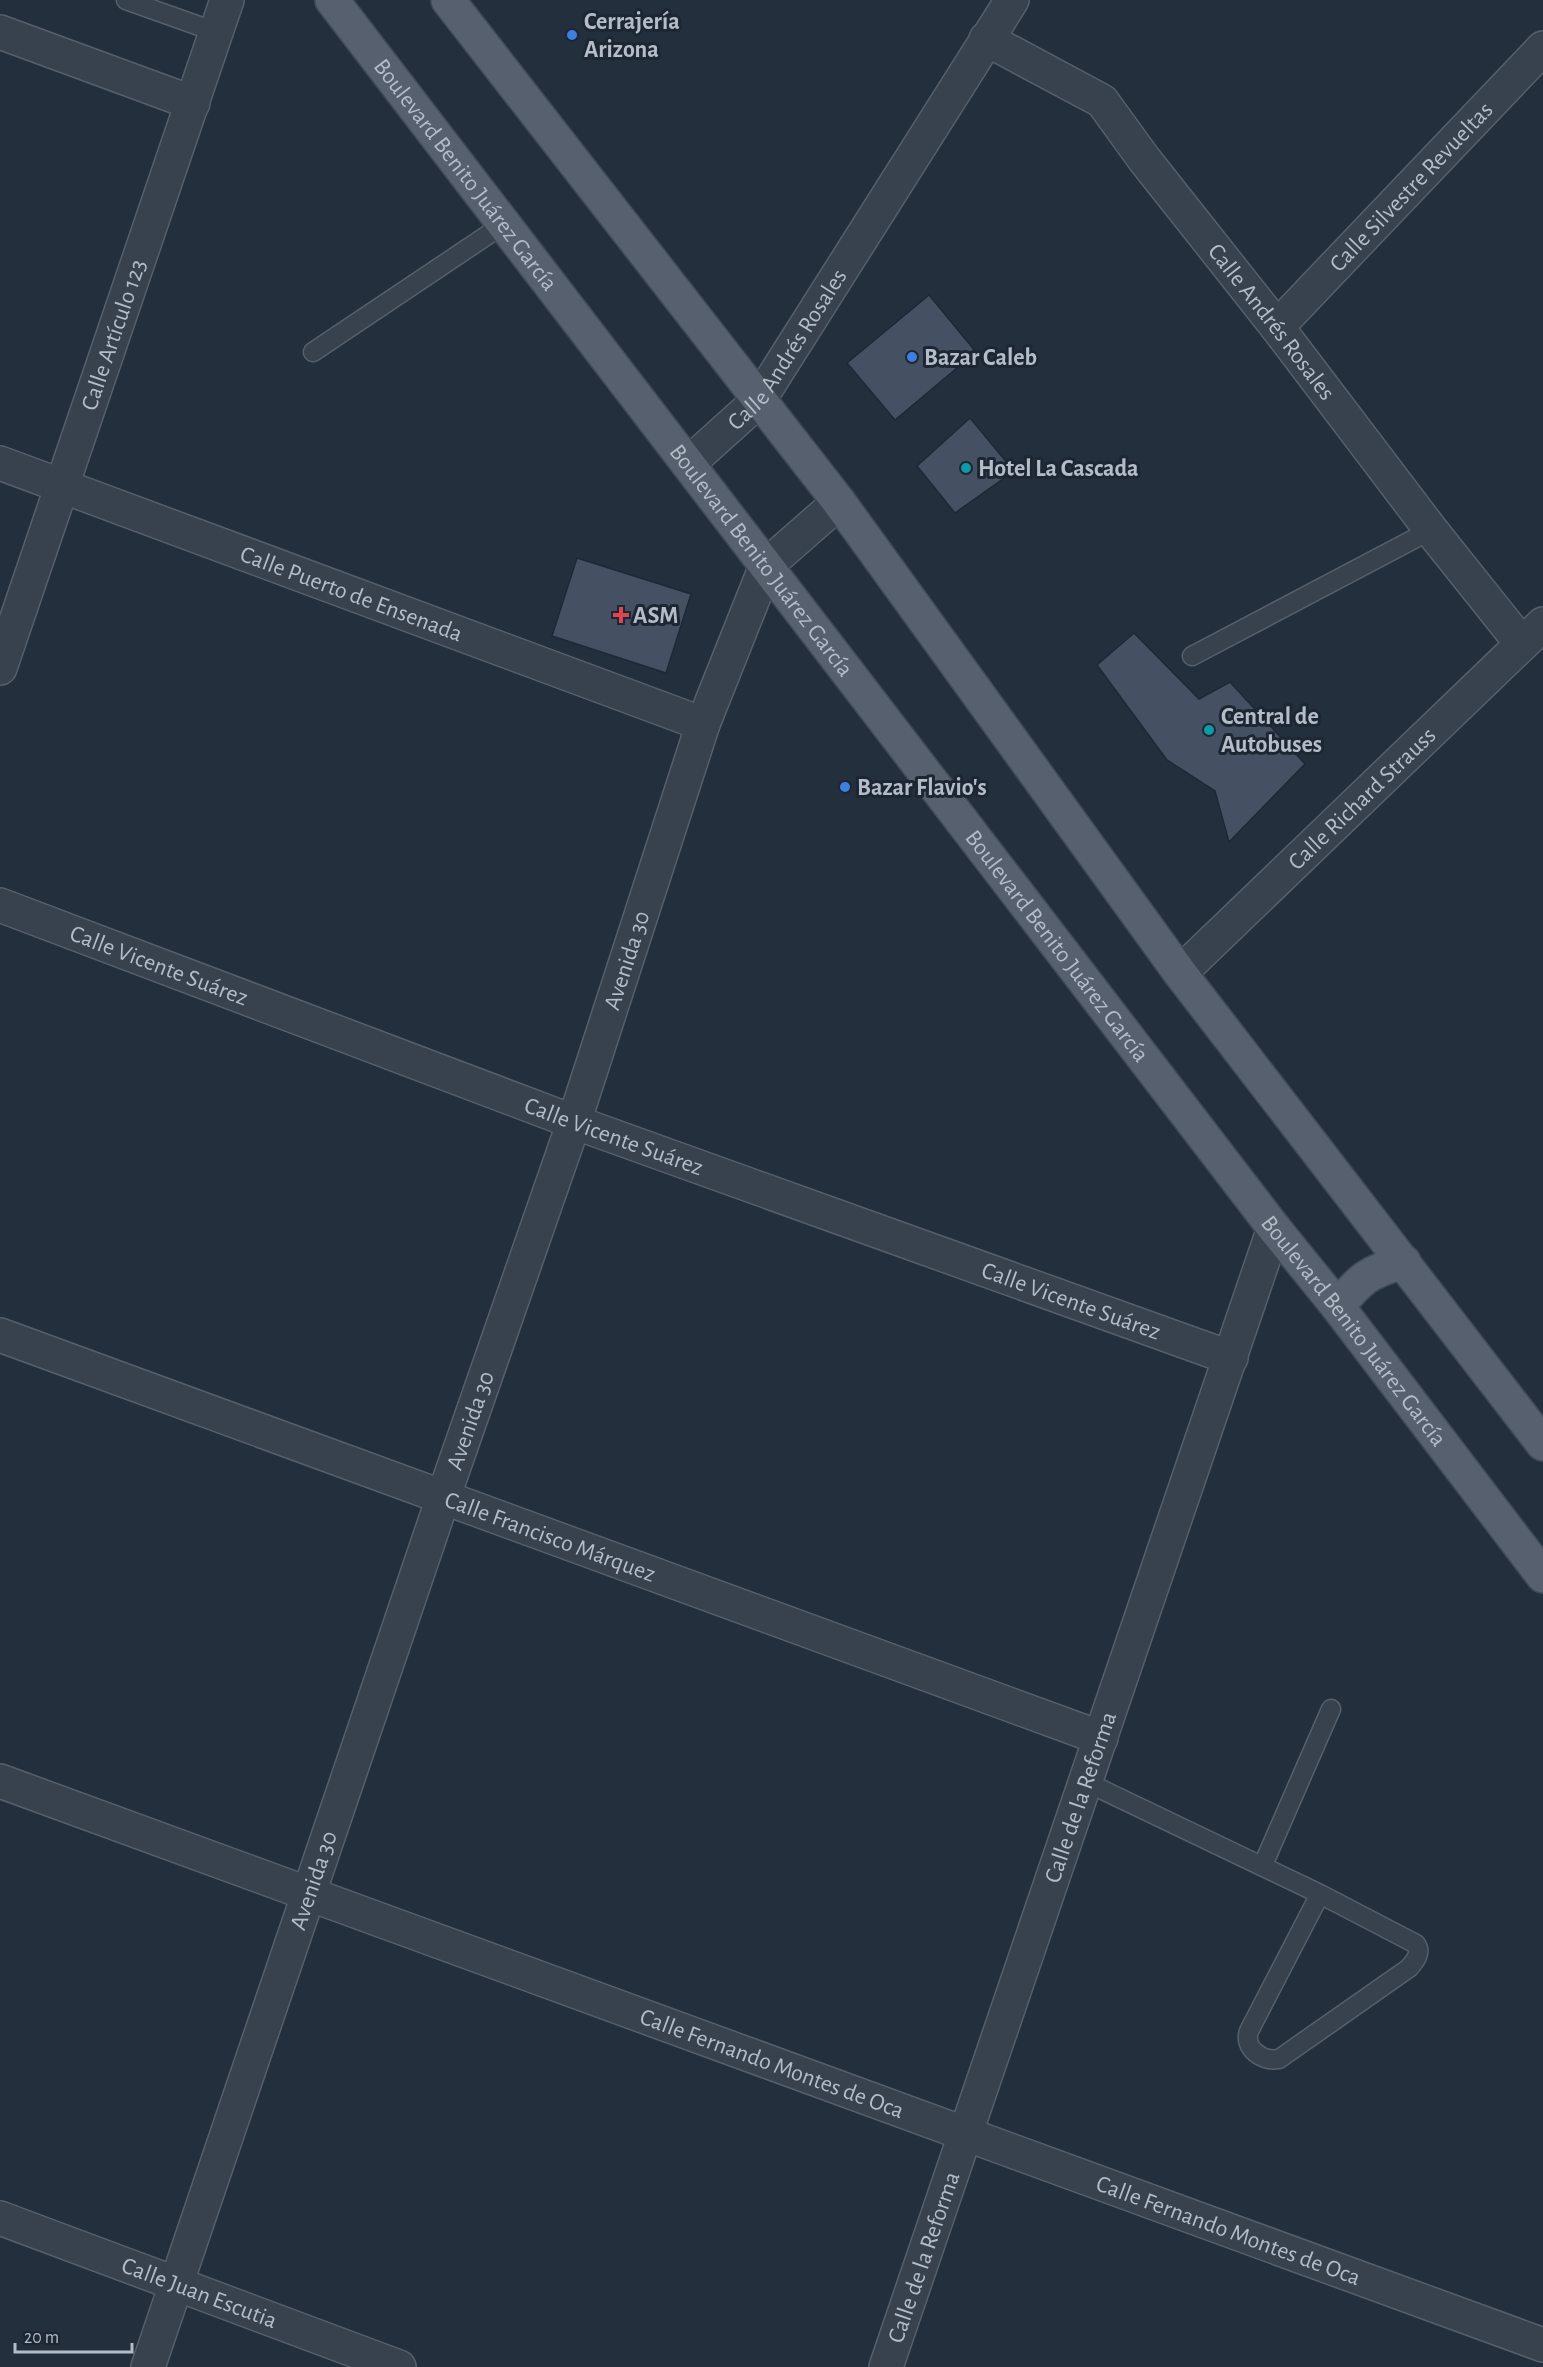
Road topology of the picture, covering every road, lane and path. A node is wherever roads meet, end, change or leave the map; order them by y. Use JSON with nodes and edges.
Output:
{"nodes":[{"id":1,"x":126,"y":0,"type":"edge"},
{"id":2,"x":227,"y":0,"type":"edge"},
{"id":3,"x":332,"y":0,"type":"edge"},
{"id":4,"x":448,"y":0,"type":"edge"},
{"id":5,"x":1012,"y":0,"type":"edge"},
{"id":6,"x":0,"y":32,"type":"edge"},
{"id":7,"x":216,"y":32,"type":"junction"},
{"id":8,"x":986,"y":39,"type":"junction"},
{"id":9,"x":1543,"y":48,"type":"edge"},
{"id":10,"x":193,"y":103,"type":"junction"},
{"id":11,"x":504,"y":224,"type":"junction"},
{"id":12,"x":1277,"y":327,"type":"junction"},
{"id":13,"x":313,"y":352,"type":"dead end"},
{"id":14,"x":759,"y":400,"type":"junction"},
{"id":15,"x":0,"y":463,"type":"edge"},
{"id":16,"x":688,"y":464,"type":"junction"},
{"id":17,"x":62,"y":486,"type":"junction"},
{"id":18,"x":839,"y":502,"type":"junction"},
{"id":19,"x":1431,"y":530,"type":"junction"},
{"id":20,"x":766,"y":566,"type":"junction"},
{"id":21,"x":1532,"y":634,"type":"edge"},
{"id":22,"x":1192,"y":656,"type":"dead end"},
{"id":23,"x":0,"y":668,"type":"edge"},
{"id":24,"x":704,"y":724,"type":"junction"},
{"id":25,"x":0,"y":905,"type":"edge"},
{"id":26,"x":1180,"y":973,"type":"junction"},
{"id":27,"x":574,"y":1122,"type":"junction"},
{"id":28,"x":1274,"y":1228,"type":"junction"},
{"id":29,"x":1404,"y":1262,"type":"junction"},
{"id":30,"x":1338,"y":1307,"type":"junction"},
{"id":31,"x":0,"y":1335,"type":"edge"},
{"id":32,"x":1231,"y":1358,"type":"junction"},
{"id":33,"x":1543,"y":1444,"type":"edge"},
{"id":34,"x":443,"y":1498,"type":"junction"},
{"id":35,"x":1543,"y":1576,"type":"edge"},
{"id":36,"x":1331,"y":1709,"type":"dead end"},
{"id":37,"x":1101,"y":1738,"type":"junction"},
{"id":38,"x":0,"y":1781,"type":"edge"},
{"id":39,"x":1086,"y":1782,"type":"junction"},
{"id":40,"x":1263,"y":1865,"type":"junction"},
{"id":41,"x":310,"y":1894,"type":"junction"},
{"id":42,"x":1320,"y":1894,"type":"junction"},
{"id":43,"x":966,"y":2134,"type":"junction"},
{"id":44,"x":0,"y":2218,"type":"edge"},
{"id":45,"x":177,"y":2283,"type":"junction"},
{"id":46,"x":1543,"y":2345,"type":"edge"},
{"id":47,"x":148,"y":2367,"type":"edge"},
{"id":48,"x":399,"y":2367,"type":"edge"},
{"id":49,"x":886,"y":2367,"type":"edge"}],
"edges":[{"from":1,"to":7,"type":"lane"},
{"from":2,"to":7,"type":"street","name":"Calle Artículo 123"},
{"from":3,"to":11,"type":"main road","name":"Boulevard Benito Juárez García"},
{"from":4,"to":14,"type":"main road"},
{"from":5,"to":8,"type":"street","name":"Calle Andrés Rosales"},
{"from":6,"to":10,"type":"street"},
{"from":7,"to":10,"type":"street","name":"Calle Artículo 123"},
{"from":8,"to":12,"type":"street","name":"Calle Andrés Rosales"},
{"from":8,"to":14,"type":"street","name":"Calle Andrés Rosales"},
{"from":9,"to":12,"type":"street","name":"Calle Silvestre Revueltas"},
{"from":10,"to":17,"type":"street","name":"Calle Artículo 123"},
{"from":11,"to":13,"type":"lane"},
{"from":11,"to":16,"type":"main road","name":"Boulevard Benito Juárez García"},
{"from":12,"to":19,"type":"street","name":"Calle Andrés Rosales"},
{"from":14,"to":16,"type":"street","name":"Calle Andrés Rosales"},
{"from":14,"to":18,"type":"main road"},
{"from":15,"to":17,"type":"street","name":"Calle Puerto de Ensenada"},
{"from":16,"to":20,"type":"main road","name":"Boulevard Benito Juárez García"},
{"from":17,"to":23,"type":"street","name":"Calle Artículo 123"},
{"from":17,"to":24,"type":"street","name":"Calle Puerto de Ensenada"},
{"from":18,"to":20,"type":"street","name":"Avenida 30"},
{"from":18,"to":26,"type":"main road"},
{"from":19,"to":21,"type":"street","name":"Calle Andrés Rosales"},
{"from":19,"to":22,"type":"lane"},
{"from":20,"to":24,"type":"street","name":"Avenida 30"},
{"from":20,"to":28,"type":"main road","name":"Boulevard Benito Juárez García"},
{"from":21,"to":26,"type":"street","name":"Calle Richard Strauss"},
{"from":24,"to":27,"type":"street","name":"Avenida 30"},
{"from":25,"to":27,"type":"street","name":"Calle Vicente Suárez"},
{"from":26,"to":29,"type":"main road"},
{"from":27,"to":32,"type":"street","name":"Calle Vicente Suárez"},
{"from":27,"to":34,"type":"street","name":"Avenida 30"},
{"from":28,"to":30,"type":"main road","name":"Boulevard Benito Juárez García"},
{"from":28,"to":32,"type":"street","name":"Calle de la Reforma"},
{"from":29,"to":30,"type":"main road"},
{"from":29,"to":33,"type":"main road"},
{"from":30,"to":35,"type":"main road","name":"Boulevard Benito Juárez García"},
{"from":31,"to":34,"type":"street","name":"Calle Francisco Márquez"},
{"from":32,"to":37,"type":"street","name":"Calle de la Reforma"},
{"from":34,"to":37,"type":"street","name":"Calle Francisco Márquez"},
{"from":34,"to":41,"type":"street","name":"Avenida 30"},
{"from":36,"to":40,"type":"lane"},
{"from":37,"to":39,"type":"street","name":"Calle de la Reforma"},
{"from":38,"to":41,"type":"street","name":"Calle Fernando Montes de Oca"},
{"from":39,"to":40,"type":"lane"},
{"from":39,"to":43,"type":"street","name":"Calle de la Reforma"},
{"from":40,"to":42,"type":"lane"},
{"from":41,"to":43,"type":"street","name":"Calle Fernando Montes de Oca"},
{"from":41,"to":45,"type":"street","name":"Avenida 30"},
{"from":42,"to":42,"type":"lane"},
{"from":43,"to":46,"type":"street","name":"Calle Fernando Montes de Oca"},
{"from":43,"to":49,"type":"street","name":"Calle de la Reforma"},
{"from":44,"to":45,"type":"street","name":"Calle Juan Escutia"},
{"from":45,"to":47,"type":"street","name":"Avenida 30"},
{"from":45,"to":48,"type":"street","name":"Calle Juan Escutia"}]}
